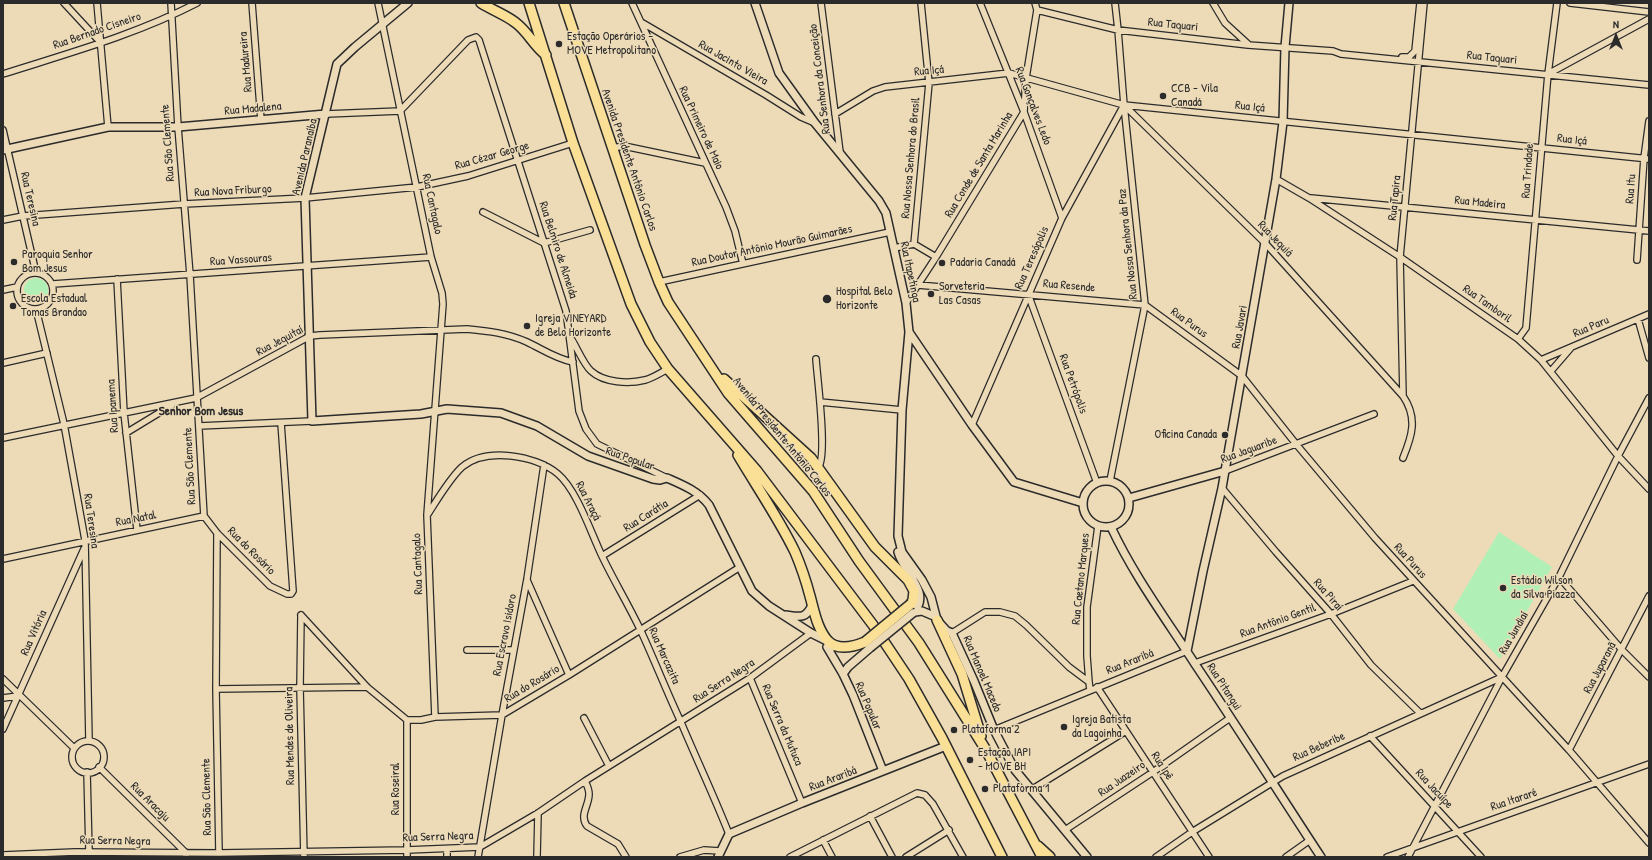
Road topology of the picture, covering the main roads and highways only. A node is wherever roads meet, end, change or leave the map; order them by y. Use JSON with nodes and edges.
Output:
{"nodes":[{"id":1,"x":481,"y":3,"type":"edge"},
{"id":2,"x":529,"y":3,"type":"edge"},
{"id":3,"x":564,"y":3,"type":"edge"},
{"id":4,"x":546,"y":55,"type":"junction"},
{"id":5,"x":712,"y":367,"type":"junction"},
{"id":6,"x":727,"y":437,"type":"junction"},
{"id":7,"x":937,"y":619,"type":"road end"},
{"id":8,"x":986,"y":750,"type":"junction"},
{"id":9,"x":1032,"y":840,"type":"junction"},
{"id":10,"x":1002,"y":857,"type":"edge"},
{"id":11,"x":1042,"y":857,"type":"edge"},
{"id":12,"x":1050,"y":857,"type":"edge"}],
"edges":[{"from":1,"to":4,"type":"highway"},
{"from":2,"to":4,"type":"highway"},
{"from":3,"to":5,"type":"highway","name":"Avenida Presidente Antônio Carlos"},
{"from":4,"to":6,"type":"highway"},
{"from":5,"to":6,"type":"highway","bridge":true},
{"from":5,"to":8,"type":"highway","name":"Avenida Presidente Antônio Carlos"},
{"from":6,"to":10,"type":"highway"},
{"from":7,"to":8,"type":"highway"},
{"from":8,"to":9,"type":"highway","name":"Avenida Presidente Antônio Carlos"},
{"from":9,"to":11,"type":"highway","name":"Avenida Presidente Antônio Carlos"},
{"from":9,"to":12,"type":"highway"}]}
